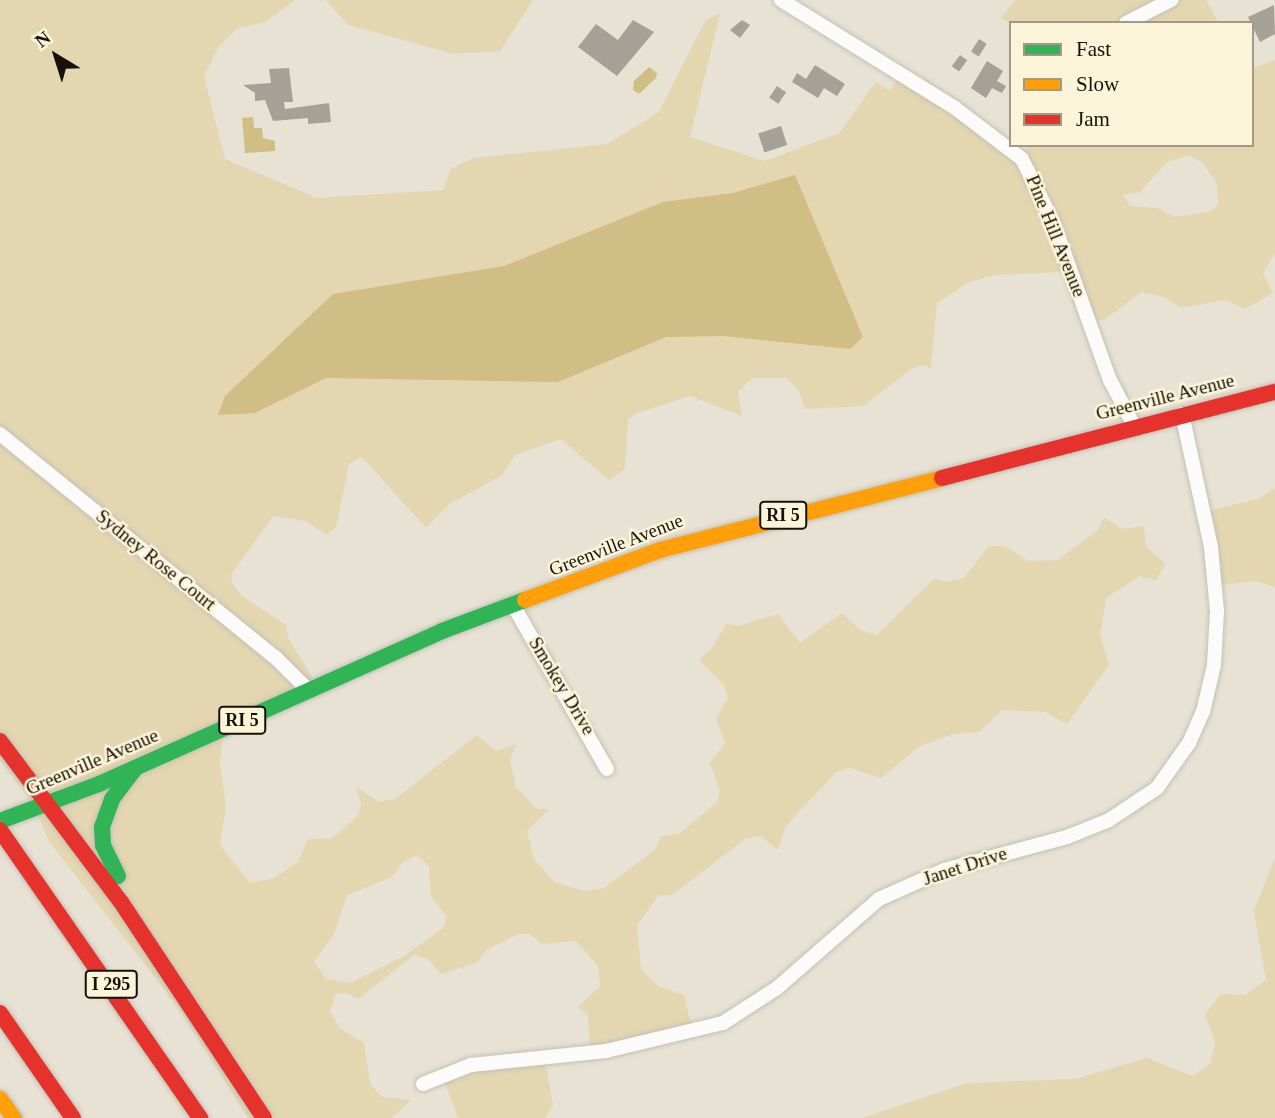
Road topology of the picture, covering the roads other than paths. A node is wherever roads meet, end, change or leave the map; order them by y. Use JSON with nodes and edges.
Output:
{"nodes":[{"id":1,"x":781,"y":0,"type":"edge"},
{"id":2,"x":1171,"y":0,"type":"edge"},
{"id":3,"x":1130,"y":21,"type":"edge"},
{"id":4,"x":1009,"y":143,"type":"edge"},
{"id":5,"x":1023,"y":152,"type":"edge"},
{"id":6,"x":1275,"y":392,"type":"edge"},
{"id":7,"x":1182,"y":414,"type":"junction"},
{"id":8,"x":1133,"y":426,"type":"junction"},
{"id":9,"x":0,"y":434,"type":"edge"},
{"id":10,"x":513,"y":605,"type":"junction"},
{"id":11,"x":308,"y":690,"type":"junction"},
{"id":12,"x":0,"y":741,"type":"edge"},
{"id":13,"x":135,"y":768,"type":"junction"},
{"id":14,"x":607,"y":769,"type":"dead end"},
{"id":15,"x":51,"y":804,"type":"junction"},
{"id":16,"x":0,"y":821,"type":"edge"},
{"id":17,"x":0,"y":830,"type":"edge"},
{"id":18,"x":158,"y":955,"type":"junction"},
{"id":19,"x":0,"y":1013,"type":"edge"},
{"id":20,"x":423,"y":1084,"type":"dead end"},
{"id":21,"x":0,"y":1099,"type":"edge"},
{"id":22,"x":14,"y":1118,"type":"edge"},
{"id":23,"x":73,"y":1118,"type":"edge"},
{"id":24,"x":200,"y":1118,"type":"edge"},
{"id":25,"x":264,"y":1118,"type":"edge"}],
"edges":[{"from":1,"to":4,"type":"street","name":"Pine Hill Avenue"},
{"from":2,"to":3,"type":"street"},
{"from":5,"to":8,"type":"street","name":"Pine Hill Avenue"},
{"from":6,"to":7,"type":"main road","name":"Greenville Avenue","number":"RI 5"},
{"from":7,"to":8,"type":"main road","name":"Greenville Avenue","number":"RI 5"},
{"from":7,"to":20,"type":"street","name":"Janet Drive"},
{"from":8,"to":10,"type":"main road","name":"Greenville Avenue","number":"RI 5"},
{"from":9,"to":11,"type":"street","name":"Sydney Rose Court"},
{"from":10,"to":11,"type":"main road","name":"Greenville Avenue","number":"RI 5"},
{"from":10,"to":14,"type":"street","name":"Smokey Drive"},
{"from":11,"to":13,"type":"main road","name":"Greenville Avenue","number":"RI 5"},
{"from":12,"to":15,"type":"main road"},
{"from":13,"to":15,"type":"main road","name":"Greenville Avenue","number":"RI 5"},
{"from":13,"to":18,"type":"main road"},
{"from":15,"to":16,"type":"main road","name":"Greenville Avenue","number":"RI 5"},
{"from":15,"to":18,"type":"main road"},
{"from":17,"to":24,"type":"main road","number":"I 295"},
{"from":18,"to":25,"type":"main road"},
{"from":19,"to":23,"type":"main road"},
{"from":21,"to":22,"type":"main road"}]}
